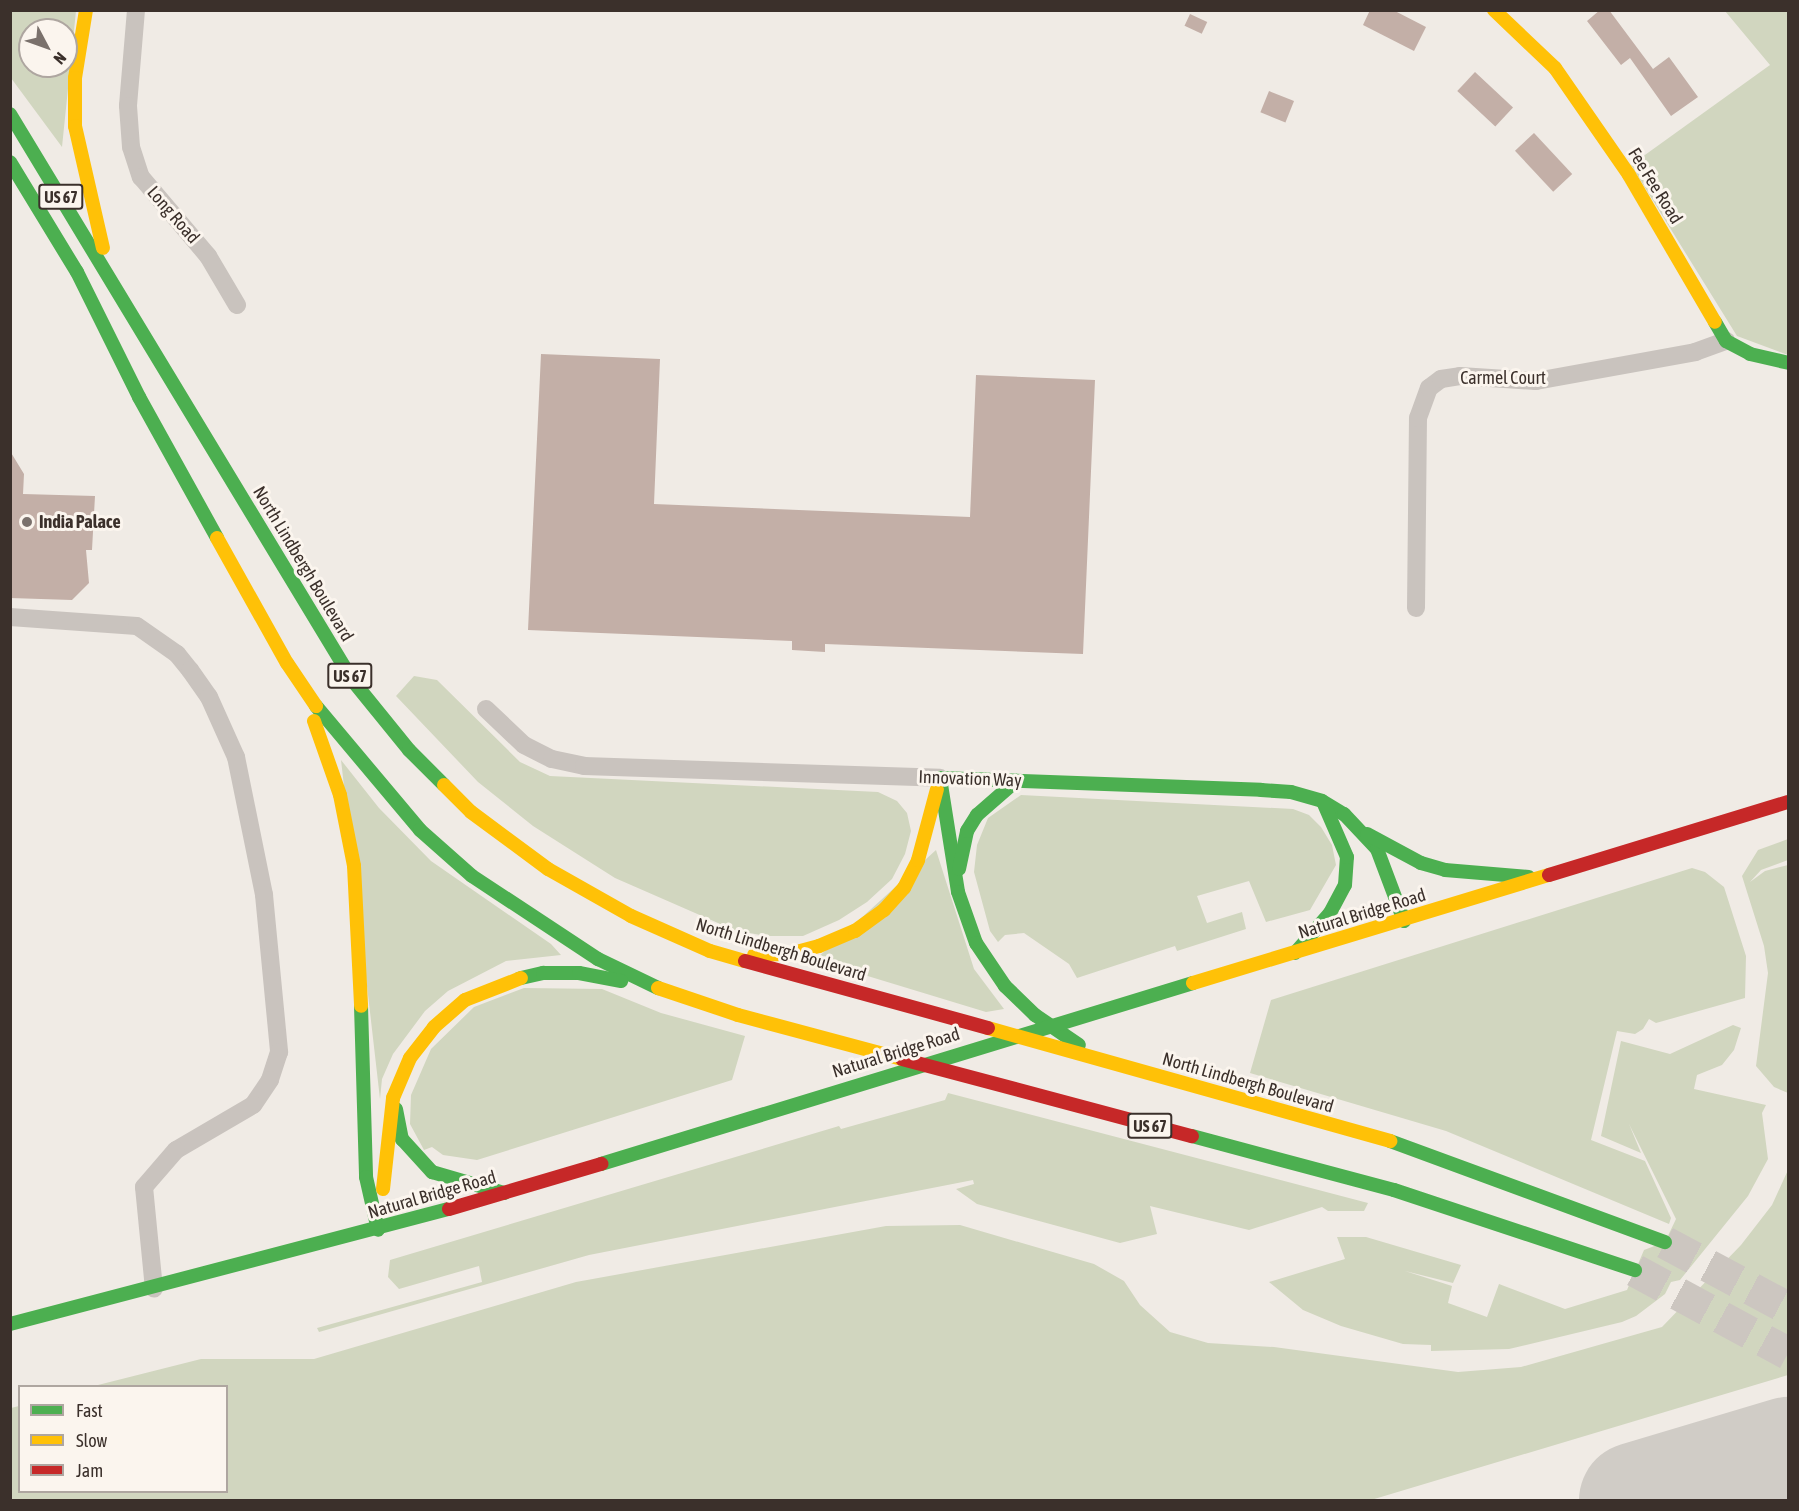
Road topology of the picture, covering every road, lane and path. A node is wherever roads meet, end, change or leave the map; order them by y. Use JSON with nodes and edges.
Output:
{"nodes":[{"id":1,"x":86,"y":10,"type":"edge"},
{"id":2,"x":136,"y":10,"type":"edge"},
{"id":3,"x":1494,"y":10,"type":"edge"},
{"id":4,"x":10,"y":114,"type":"edge"},
{"id":5,"x":10,"y":162,"type":"edge"},
{"id":6,"x":36,"y":231,"type":"dead end"},
{"id":7,"x":77,"y":272,"type":"junction"},
{"id":8,"x":112,"y":281,"type":"junction"},
{"id":9,"x":237,"y":305,"type":"dead end"},
{"id":10,"x":1726,"y":341,"type":"junction"},
{"id":11,"x":1788,"y":363,"type":"edge"},
{"id":12,"x":1416,"y":608,"type":"dead end"},
{"id":13,"x":10,"y":617,"type":"edge"},
{"id":14,"x":287,"y":663,"type":"junction"},
{"id":15,"x":486,"y":709,"type":"dead end"},
{"id":16,"x":940,"y":778,"type":"junction"},
{"id":17,"x":1016,"y":781,"type":"junction"},
{"id":18,"x":1322,"y":801,"type":"junction"},
{"id":19,"x":1788,"y":802,"type":"edge"},
{"id":20,"x":1364,"y":832,"type":"junction"},
{"id":21,"x":1541,"y":878,"type":"junction"},
{"id":22,"x":958,"y":892,"type":"junction"},
{"id":23,"x":1404,"y":921,"type":"junction"},
{"id":24,"x":710,"y":951,"type":"junction"},
{"id":25,"x":1295,"y":953,"type":"junction"},
{"id":26,"x":663,"y":990,"type":"junction"},
{"id":27,"x":1113,"y":1064,"type":"junction"},
{"id":28,"x":393,"y":1098,"type":"junction"},
{"id":29,"x":504,"y":1193,"type":"junction"},
{"id":30,"x":378,"y":1230,"type":"junction"},
{"id":31,"x":1665,"y":1242,"type":"tunnel mouth"},
{"id":32,"x":1635,"y":1270,"type":"tunnel mouth"},
{"id":33,"x":154,"y":1289,"type":"junction"},
{"id":34,"x":10,"y":1324,"type":"edge"}],
"edges":[{"from":1,"to":8,"type":"main road"},
{"from":2,"to":9,"type":"street","name":"Long Road"},
{"from":3,"to":10,"type":"main road","name":"Fee Fee Road"},
{"from":4,"to":8,"type":"main road","name":"North Lindbergh Boulevard","number":"US 67"},
{"from":5,"to":7,"type":"main road","number":"US 67"},
{"from":6,"to":7,"type":"main road"},
{"from":7,"to":14,"type":"main road","number":"US 67"},
{"from":8,"to":24,"type":"main road","name":"North Lindbergh Boulevard","number":"US 67"},
{"from":10,"to":11,"type":"main road"},
{"from":10,"to":12,"type":"street","name":"Carmel Court"},
{"from":13,"to":33,"type":"street"},
{"from":14,"to":26,"type":"main road","number":"US 67"},
{"from":14,"to":30,"type":"main road"},
{"from":15,"to":16,"type":"street","name":"Innovation Way"},
{"from":16,"to":17,"type":"main road","name":"Innovation Way"},
{"from":16,"to":22,"type":"main road"},
{"from":16,"to":24,"type":"main road"},
{"from":17,"to":18,"type":"main road","name":"Innovation Way"},
{"from":17,"to":22,"type":"main road"},
{"from":18,"to":20,"type":"main road","name":"Innovation Way"},
{"from":18,"to":25,"type":"main road"},
{"from":19,"to":21,"type":"main road","name":"Natural Bridge Road"},
{"from":20,"to":21,"type":"main road"},
{"from":20,"to":23,"type":"main road","name":"Innovation Way"},
{"from":21,"to":23,"type":"main road","name":"Natural Bridge Road"},
{"from":22,"to":27,"type":"main road"},
{"from":23,"to":25,"type":"main road","name":"Natural Bridge Road"},
{"from":24,"to":27,"type":"main road","name":"North Lindbergh Boulevard","number":"US 67"},
{"from":25,"to":29,"type":"main road","name":"Natural Bridge Road"},
{"from":26,"to":28,"type":"main road"},
{"from":26,"to":32,"type":"main road","number":"US 67"},
{"from":27,"to":31,"type":"main road","name":"North Lindbergh Boulevard","number":"US 67"},
{"from":28,"to":29,"type":"main road"},
{"from":28,"to":30,"type":"main road"},
{"from":29,"to":30,"type":"main road","name":"Natural Bridge Road"},
{"from":30,"to":33,"type":"main road","name":"Natural Bridge Road"},
{"from":33,"to":34,"type":"main road","name":"Natural Bridge Road"}]}
